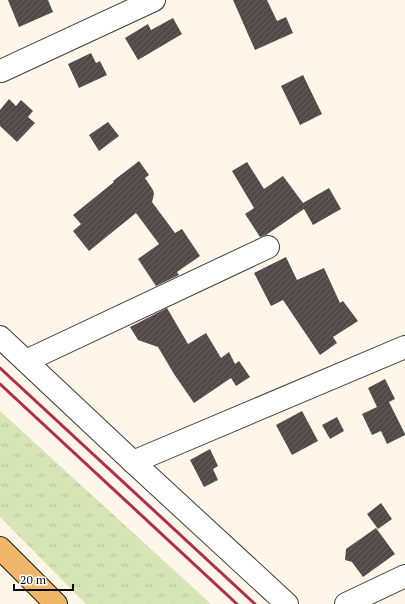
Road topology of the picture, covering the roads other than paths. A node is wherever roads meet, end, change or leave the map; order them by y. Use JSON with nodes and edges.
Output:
{"nodes":[{"id":1,"x":154,"y":0,"type":"edge"},
{"id":2,"x":0,"y":71,"type":"edge"},
{"id":3,"x":268,"y":247,"type":"dead end"},
{"id":4,"x":0,"y":337,"type":"edge"},
{"id":5,"x":405,"y":347,"type":"edge"},
{"id":6,"x":26,"y":361,"type":"junction"},
{"id":7,"x":133,"y":462,"type":"junction"},
{"id":8,"x":0,"y":548,"type":"edge"},
{"id":9,"x":405,"y":576,"type":"edge"},
{"id":10,"x":56,"y":604,"type":"edge"},
{"id":11,"x":287,"y":604,"type":"edge"},
{"id":12,"x":346,"y":604,"type":"edge"}],
"edges":[{"from":1,"to":2,"type":"street"},
{"from":3,"to":6,"type":"street"},
{"from":4,"to":6,"type":"street"},
{"from":5,"to":7,"type":"street"},
{"from":6,"to":7,"type":"street"},
{"from":7,"to":11,"type":"street"},
{"from":8,"to":10,"type":"main road"},
{"from":9,"to":12,"type":"street"}]}
